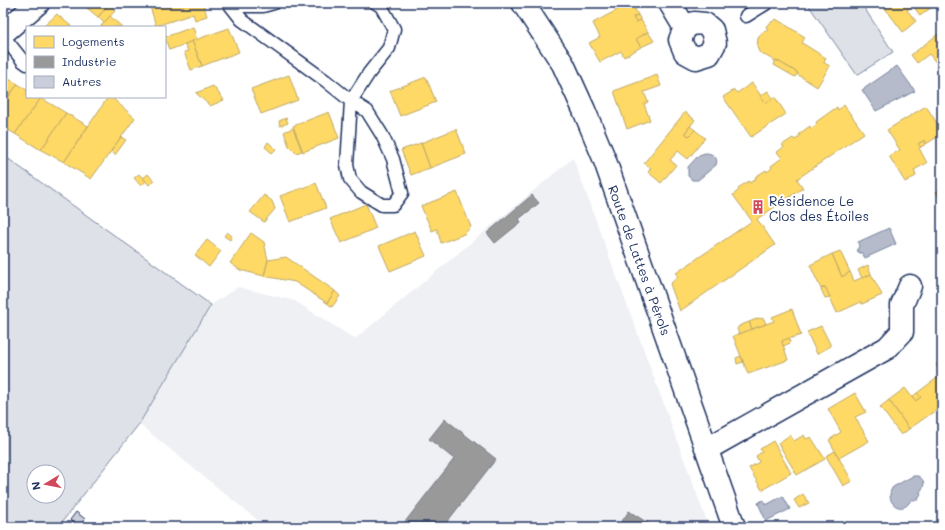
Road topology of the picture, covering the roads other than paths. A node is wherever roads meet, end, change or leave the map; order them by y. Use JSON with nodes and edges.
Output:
{"nodes":[{"id":1,"x":274,"y":3,"type":"edge"},
{"id":2,"x":376,"y":3,"type":"edge"},
{"id":3,"x":523,"y":3,"type":"edge"},
{"id":4,"x":670,"y":3,"type":"edge"},
{"id":5,"x":767,"y":3,"type":"edge"},
{"id":6,"x":230,"y":4,"type":"edge"},
{"id":7,"x":32,"y":5,"type":"edge"},
{"id":8,"x":746,"y":16,"type":"dead end"},
{"id":9,"x":685,"y":28,"type":"dead end"},
{"id":10,"x":3,"y":35,"type":"edge"},
{"id":11,"x":26,"y":63,"type":"edge"},
{"id":12,"x":351,"y":101,"type":"junction"},
{"id":13,"x":910,"y":286,"type":"dead end"},
{"id":14,"x":707,"y":449,"type":"junction"},
{"id":15,"x":734,"y":527,"type":"edge"}],
"edges":[{"from":1,"to":6,"type":"lane"},
{"from":2,"to":12,"type":"lane"},
{"from":3,"to":14,"type":"street","name":"Route de Lattes à Pérols"},
{"from":4,"to":9,"type":"street"},
{"from":5,"to":8,"type":"lane"},
{"from":6,"to":12,"type":"lane"},
{"from":7,"to":10,"type":"street"},
{"from":10,"to":11,"type":"lane"},
{"from":12,"to":12,"type":"lane"},
{"from":13,"to":14,"type":"street"},
{"from":14,"to":15,"type":"street","name":"Route de Lattes à Pérols"}]}
